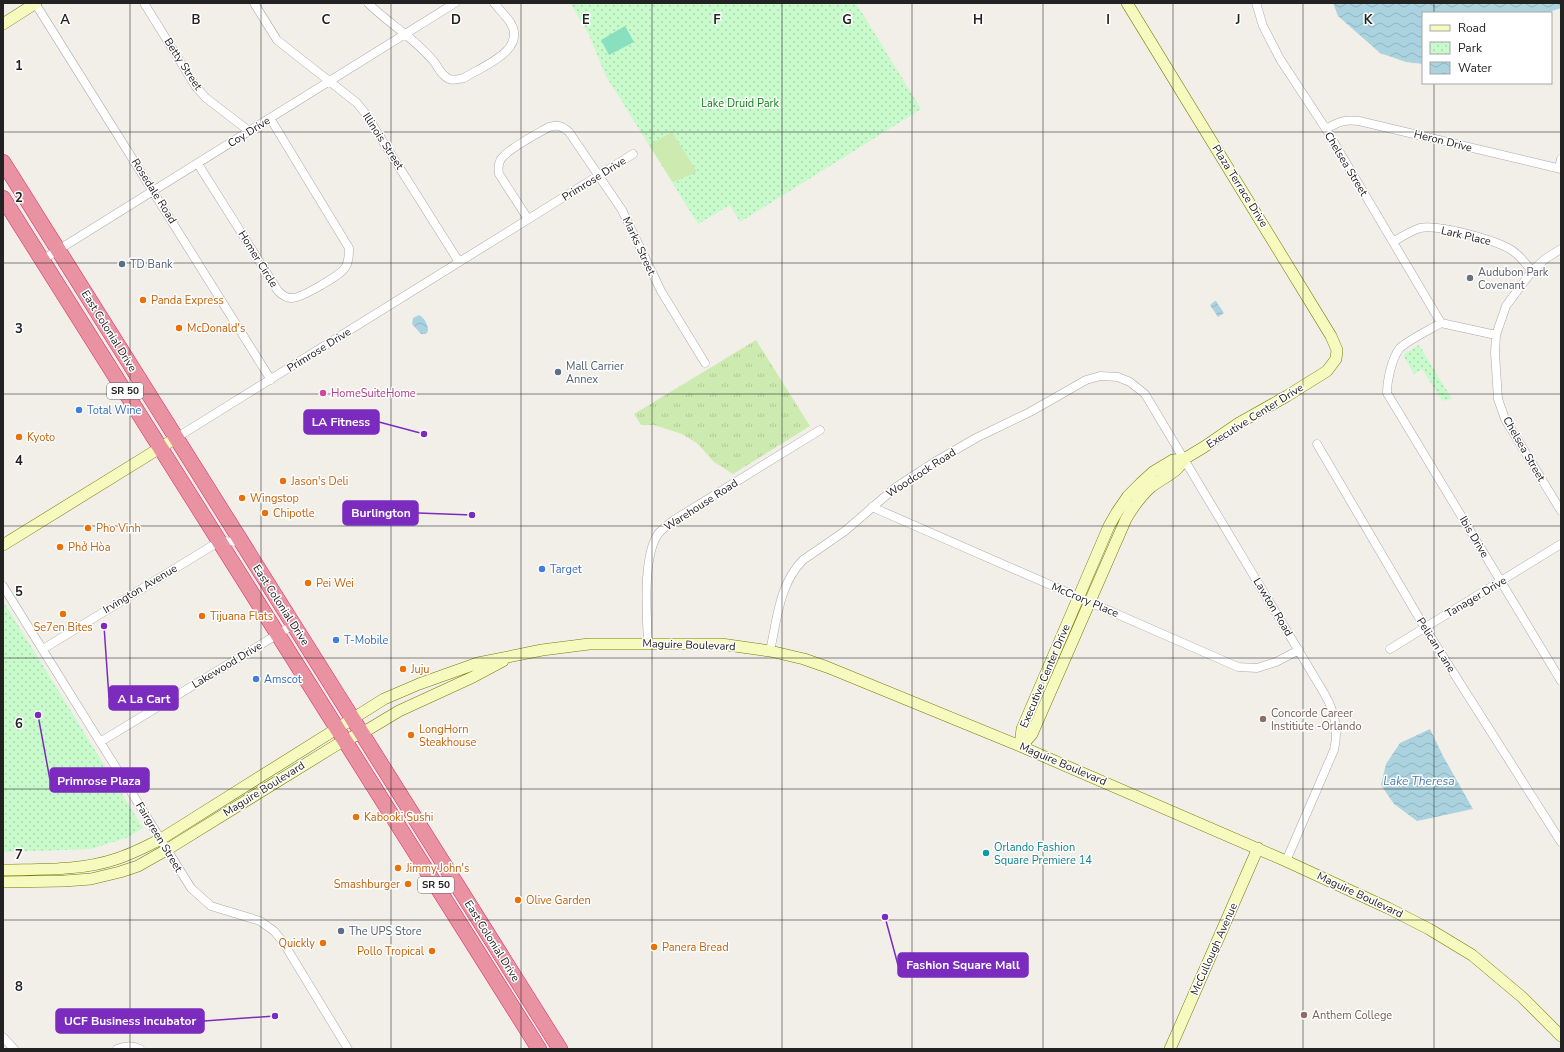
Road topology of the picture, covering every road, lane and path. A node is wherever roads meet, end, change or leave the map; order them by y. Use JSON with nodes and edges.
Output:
{"nodes":[{"id":1,"x":36,"y":3,"type":"edge"},
{"id":2,"x":144,"y":3,"type":"edge"},
{"id":3,"x":254,"y":3,"type":"edge"},
{"id":4,"x":368,"y":3,"type":"edge"},
{"id":5,"x":455,"y":3,"type":"edge"},
{"id":6,"x":494,"y":3,"type":"edge"},
{"id":7,"x":1127,"y":3,"type":"edge"},
{"id":8,"x":1256,"y":3,"type":"edge"},
{"id":9,"x":3,"y":24,"type":"edge"},
{"id":10,"x":405,"y":34,"type":"junction"},
{"id":11,"x":328,"y":81,"type":"junction"},
{"id":12,"x":270,"y":118,"type":"junction"},
{"id":13,"x":1326,"y":129,"type":"junction"},
{"id":14,"x":249,"y":131,"type":"junction"},
{"id":15,"x":633,"y":154,"type":"dead end"},
{"id":16,"x":1561,"y":159,"type":"edge"},
{"id":17,"x":3,"y":162,"type":"edge"},
{"id":18,"x":198,"y":164,"type":"junction"},
{"id":19,"x":1560,"y":169,"type":"edge"},
{"id":20,"x":599,"y":176,"type":"junction"},
{"id":21,"x":154,"y":191,"type":"junction"},
{"id":22,"x":3,"y":198,"type":"edge"},
{"id":23,"x":528,"y":219,"type":"junction"},
{"id":24,"x":1393,"y":242,"type":"junction"},
{"id":25,"x":1561,"y":249,"type":"edge"},
{"id":26,"x":58,"y":250,"type":"junction"},
{"id":27,"x":42,"y":260,"type":"junction"},
{"id":28,"x":459,"y":262,"type":"junction"},
{"id":29,"x":1532,"y":271,"type":"junction"},
{"id":30,"x":1441,"y":323,"type":"junction"},
{"id":31,"x":1496,"y":335,"type":"junction"},
{"id":32,"x":705,"y":362,"type":"dead end"},
{"id":33,"x":1327,"y":371,"type":"joint"},
{"id":34,"x":1118,"y":377,"type":"joint"},
{"id":35,"x":271,"y":380,"type":"junction"},
{"id":36,"x":820,"y":430,"type":"dead end"},
{"id":37,"x":176,"y":438,"type":"junction"},
{"id":38,"x":1317,"y":444,"type":"dead end"},
{"id":39,"x":161,"y":448,"type":"junction"},
{"id":40,"x":1184,"y":459,"type":"junction"},
{"id":41,"x":872,"y":507,"type":"junction"},
{"id":42,"x":1561,"y":511,"type":"edge"},
{"id":43,"x":220,"y":541,"type":"junction"},
{"id":44,"x":241,"y":542,"type":"junction"},
{"id":45,"x":1561,"y":544,"type":"edge"},
{"id":46,"x":3,"y":545,"type":"edge"},
{"id":47,"x":1501,"y":581,"type":"junction"},
{"id":48,"x":3,"y":586,"type":"edge"},
{"id":49,"x":1084,"y":599,"type":"junction"},
{"id":50,"x":293,"y":625,"type":"junction"},
{"id":51,"x":1425,"y":628,"type":"junction"},
{"id":52,"x":278,"y":634,"type":"junction"},
{"id":53,"x":648,"y":644,"type":"junction"},
{"id":54,"x":43,"y":649,"type":"junction"},
{"id":55,"x":1390,"y":649,"type":"dead end"},
{"id":56,"x":1299,"y":650,"type":"junction"},
{"id":57,"x":770,"y":651,"type":"junction"},
{"id":58,"x":514,"y":656,"type":"junction"},
{"id":59,"x":1561,"y":681,"type":"edge"},
{"id":60,"x":353,"y":719,"type":"junction"},
{"id":61,"x":361,"y":733,"type":"junction"},
{"id":62,"x":342,"y":734,"type":"junction"},
{"id":63,"x":100,"y":742,"type":"junction"},
{"id":64,"x":1020,"y":746,"type":"junction"},
{"id":65,"x":161,"y":839,"type":"junction"},
{"id":66,"x":1561,"y":842,"type":"edge"},
{"id":67,"x":1258,"y":848,"type":"junction"},
{"id":68,"x":168,"y":849,"type":"junction"},
{"id":69,"x":417,"y":854,"type":"junction"},
{"id":70,"x":1286,"y":861,"type":"junction"},
{"id":71,"x":3,"y":870,"type":"edge"},
{"id":72,"x":3,"y":882,"type":"edge"},
{"id":73,"x":495,"y":945,"type":"junction"},
{"id":74,"x":477,"y":951,"type":"junction"},
{"id":75,"x":527,"y":997,"type":"junction"},
{"id":76,"x":1561,"y":1036,"type":"edge"},
{"id":77,"x":3,"y":1037,"type":"edge"},
{"id":78,"x":14,"y":1049,"type":"edge"},
{"id":79,"x":117,"y":1049,"type":"edge"},
{"id":80,"x":140,"y":1049,"type":"edge"},
{"id":81,"x":348,"y":1049,"type":"edge"},
{"id":82,"x":539,"y":1049,"type":"edge"},
{"id":83,"x":560,"y":1049,"type":"edge"},
{"id":84,"x":1170,"y":1049,"type":"edge"}],
"edges":[{"from":1,"to":9,"type":"street"},
{"from":1,"to":21,"type":"street","name":"Rosedale Road"},
{"from":2,"to":14,"type":"street","name":"Betty Street"},
{"from":3,"to":11,"type":"street","name":"Illinois Street"},
{"from":4,"to":10,"type":"street"},
{"from":5,"to":10,"type":"street","name":"Coy Drive"},
{"from":6,"to":10,"type":"street"},
{"from":7,"to":33,"type":"street","name":"Plaza Terrace Drive"},
{"from":8,"to":13,"type":"street","name":"Chelsea Street"},
{"from":10,"to":11,"type":"street","name":"Coy Drive"},
{"from":11,"to":12,"type":"street","name":"Coy Drive"},
{"from":11,"to":28,"type":"street","name":"Illinois Street"},
{"from":12,"to":14,"type":"street","name":"Coy Drive"},
{"from":12,"to":18,"type":"street","name":"Homer Circle"},
{"from":13,"to":19,"type":"street","name":"Heron Drive"},
{"from":13,"to":24,"type":"street","name":"Chelsea Street"},
{"from":14,"to":18,"type":"street","name":"Coy Drive"},
{"from":15,"to":20,"type":"street","name":"Primrose Drive"},
{"from":16,"to":19,"type":"street"},
{"from":17,"to":26,"type":"highway","name":"East Colonial Drive","number":"SR 50"},
{"from":18,"to":21,"type":"street","name":"Coy Drive"},
{"from":20,"to":23,"type":"street","name":"Primrose Drive"},
{"from":20,"to":23,"type":"street","name":"Marks Street"},
{"from":20,"to":32,"type":"street","name":"Marks Street"},
{"from":21,"to":26,"type":"street","name":"Coy Drive"},
{"from":21,"to":35,"type":"street","name":"Rosedale Road"},
{"from":22,"to":27,"type":"highway","name":"East Colonial Drive","number":"SR 50"},
{"from":23,"to":28,"type":"street","name":"Primrose Drive"},
{"from":24,"to":29,"type":"street","name":"Lark Place"},
{"from":24,"to":30,"type":"street","name":"Chelsea Street"},
{"from":25,"to":29,"type":"street","name":"Chelsea Street"},
{"from":26,"to":27,"type":"street","name":"Coy Drive"},
{"from":26,"to":37,"type":"highway","name":"East Colonial Drive","number":"SR 50"},
{"from":27,"to":39,"type":"highway","name":"East Colonial Drive","number":"SR 50"},
{"from":28,"to":35,"type":"street","name":"Primrose Drive"},
{"from":29,"to":31,"type":"street","name":"Chelsea Street"},
{"from":30,"to":31,"type":"street"},
{"from":30,"to":47,"type":"street","name":"Ibis Drive"},
{"from":31,"to":42,"type":"street","name":"Chelsea Street"},
{"from":33,"to":40,"type":"street","name":"Executive Center Drive"},
{"from":34,"to":40,"type":"street","name":"Lawton Road"},
{"from":34,"to":41,"type":"street","name":"Woodcock Road"},
{"from":35,"to":37,"type":"street","name":"Primrose Drive"},
{"from":36,"to":53,"type":"street","name":"Warehouse Road"},
{"from":37,"to":39,"type":"street","name":"Primrose Drive"},
{"from":37,"to":44,"type":"highway","name":"East Colonial Drive","number":"SR 50"},
{"from":38,"to":51,"type":"street","name":"Pelican Lane"},
{"from":39,"to":43,"type":"highway","name":"East Colonial Drive","number":"SR 50"},
{"from":39,"to":46,"type":"street","name":"Primrose Drive"},
{"from":40,"to":49,"type":"street","name":"Executive Center Drive"},
{"from":40,"to":56,"type":"street","name":"Lawton Road"},
{"from":41,"to":49,"type":"street","name":"McCrory Place"},
{"from":41,"to":57,"type":"street","name":"Woodcock Road"},
{"from":43,"to":44,"type":"street"},
{"from":43,"to":52,"type":"highway","name":"East Colonial Drive","number":"SR 50"},
{"from":43,"to":54,"type":"street","name":"Irvington Avenue"},
{"from":44,"to":50,"type":"highway","name":"East Colonial Drive","number":"SR 50"},
{"from":45,"to":47,"type":"street","name":"Tanager Drive"},
{"from":47,"to":51,"type":"street","name":"Tanager Drive"},
{"from":47,"to":59,"type":"street","name":"Ibis Drive"},
{"from":48,"to":54,"type":"street","name":"Fairgreen Street"},
{"from":49,"to":56,"type":"street","name":"McCrory Place"},
{"from":49,"to":64,"type":"street","name":"Executive Center Drive"},
{"from":50,"to":52,"type":"street","name":"Lakewood Drive"},
{"from":50,"to":60,"type":"highway","name":"East Colonial Drive","number":"SR 50"},
{"from":51,"to":55,"type":"street","name":"Tanager Drive"},
{"from":51,"to":66,"type":"street","name":"Pelican Lane"},
{"from":52,"to":62,"type":"highway","name":"East Colonial Drive","number":"SR 50"},
{"from":52,"to":63,"type":"street","name":"Lakewood Drive"},
{"from":53,"to":57,"type":"street","name":"Maguire Boulevard"},
{"from":53,"to":58,"type":"street","name":"Maguire Boulevard"},
{"from":54,"to":63,"type":"street","name":"Fairgreen Street"},
{"from":56,"to":70,"type":"street","name":"Lawton Road"},
{"from":57,"to":64,"type":"street","name":"Maguire Boulevard"},
{"from":58,"to":60,"type":"street","name":"Maguire Boulevard"},
{"from":58,"to":61,"type":"street","name":"Maguire Boulevard"},
{"from":60,"to":61,"type":"highway","name":"East Colonial Drive","number":"SR 50"},
{"from":60,"to":62,"type":"street","name":"Maguire Boulevard"},
{"from":61,"to":62,"type":"street","name":"Maguire Boulevard"},
{"from":61,"to":73,"type":"highway","name":"East Colonial Drive","number":"SR 50"},
{"from":62,"to":65,"type":"street","name":"Maguire Boulevard"},
{"from":62,"to":68,"type":"street","name":"Maguire Boulevard"},
{"from":62,"to":69,"type":"highway","name":"East Colonial Drive","number":"SR 50"},
{"from":63,"to":65,"type":"street","name":"Fairgreen Street"},
{"from":64,"to":67,"type":"street","name":"Maguire Boulevard"},
{"from":65,"to":68,"type":"street","name":"Fairgreen Street"},
{"from":65,"to":71,"type":"street","name":"Maguire Boulevard"},
{"from":67,"to":70,"type":"street","name":"Maguire Boulevard"},
{"from":67,"to":84,"type":"street","name":"McCullough Avenue"},
{"from":68,"to":72,"type":"street","name":"Maguire Boulevard"},
{"from":68,"to":81,"type":"street","name":"Fairgreen Street"},
{"from":69,"to":73,"type":"highway"},
{"from":69,"to":74,"type":"highway","name":"East Colonial Drive","number":"SR 50"},
{"from":70,"to":76,"type":"street","name":"Maguire Boulevard"},
{"from":73,"to":75,"type":"highway","name":"East Colonial Drive","number":"SR 50"},
{"from":74,"to":75,"type":"highway"},
{"from":74,"to":82,"type":"highway","name":"East Colonial Drive","number":"SR 50"},
{"from":75,"to":83,"type":"highway","name":"East Colonial Drive","number":"SR 50"},
{"from":77,"to":78,"type":"street"},
{"from":79,"to":80,"type":"street"}]}
